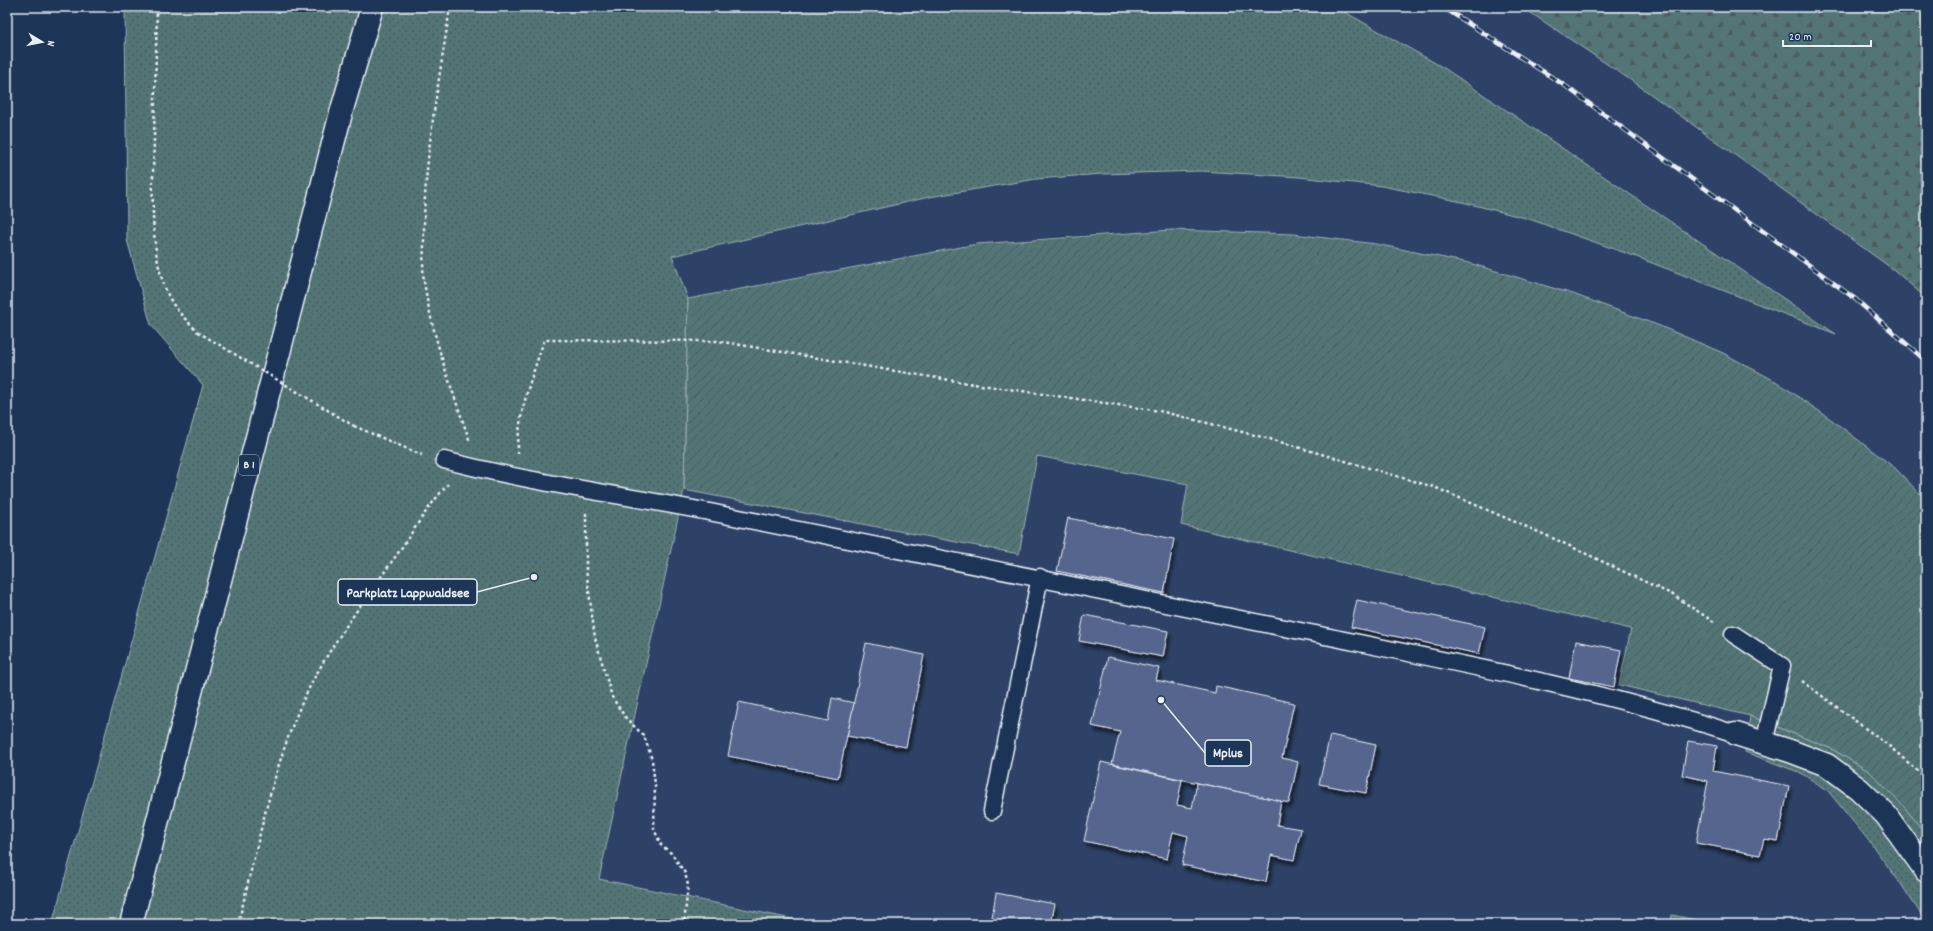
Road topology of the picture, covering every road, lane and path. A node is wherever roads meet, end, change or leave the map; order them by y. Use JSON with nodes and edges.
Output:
{"nodes":[{"id":1,"x":157,"y":7,"type":"edge"},
{"id":2,"x":372,"y":7,"type":"edge"},
{"id":3,"x":450,"y":7,"type":"edge"},
{"id":4,"x":444,"y":460,"type":"joint"},
{"id":5,"x":464,"y":466,"type":"junction"},
{"id":6,"x":518,"y":478,"type":"junction"},
{"id":7,"x":586,"y":490,"type":"junction"},
{"id":8,"x":1040,"y":577,"type":"junction"},
{"id":9,"x":1733,"y":634,"type":"joint"},
{"id":10,"x":1782,"y":666,"type":"junction"},
{"id":11,"x":1736,"y":734,"type":"joint"},
{"id":12,"x":1764,"y":743,"type":"junction"},
{"id":13,"x":1926,"y":778,"type":"edge"},
{"id":14,"x":992,"y":811,"type":"dead end"},
{"id":15,"x":1926,"y":871,"type":"edge"},
{"id":16,"x":131,"y":924,"type":"edge"},
{"id":17,"x":238,"y":924,"type":"edge"},
{"id":18,"x":684,"y":924,"type":"edge"}],
"edges":[{"from":1,"to":4,"type":"path","bridge":true},
{"from":2,"to":16,"type":"main road","number":"B 1"},
{"from":3,"to":5,"type":"path"},
{"from":4,"to":5,"type":"lane"},
{"from":5,"to":6,"type":"lane"},
{"from":5,"to":17,"type":"path"},
{"from":6,"to":7,"type":"lane"},
{"from":6,"to":9,"type":"path"},
{"from":7,"to":8,"type":"lane"},
{"from":7,"to":18,"type":"path"},
{"from":8,"to":11,"type":"lane"},
{"from":8,"to":14,"type":"lane"},
{"from":9,"to":10,"type":"lane"},
{"from":10,"to":12,"type":"lane"},
{"from":10,"to":13,"type":"path"},
{"from":11,"to":12,"type":"main road"},
{"from":12,"to":15,"type":"main road"}]}
